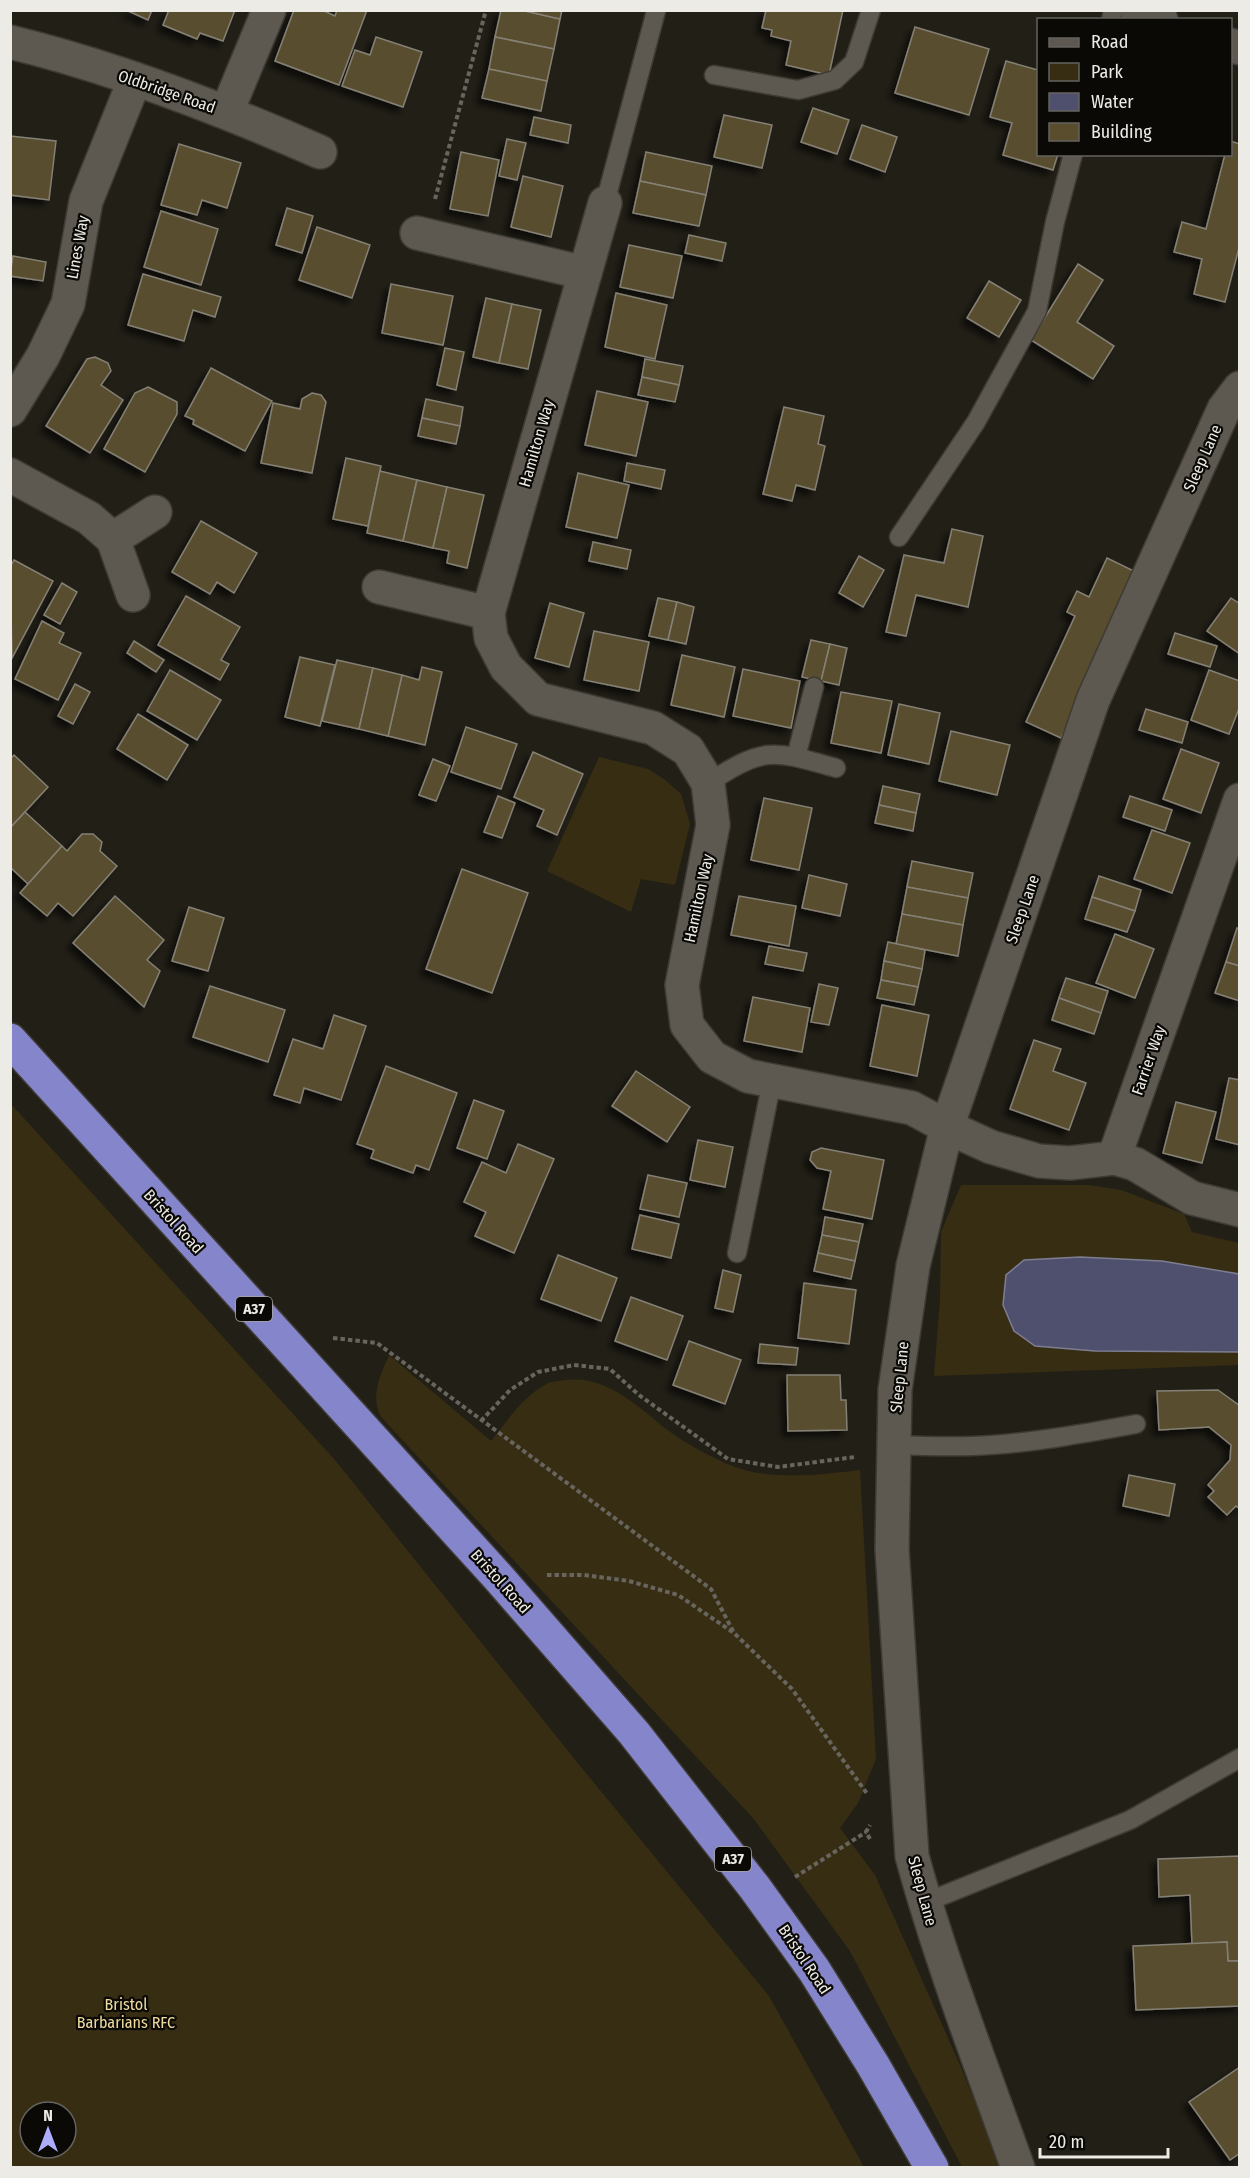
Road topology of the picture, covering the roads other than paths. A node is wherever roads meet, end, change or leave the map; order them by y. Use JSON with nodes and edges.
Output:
{"nodes":[{"id":1,"x":269,"y":10,"type":"edge"},
{"id":2,"x":871,"y":10,"type":"edge"},
{"id":3,"x":1137,"y":10,"type":"edge"},
{"id":4,"x":656,"y":11,"type":"edge"},
{"id":5,"x":1156,"y":18,"type":"edge"},
{"id":6,"x":10,"y":42,"type":"edge"},
{"id":7,"x":714,"y":75,"type":"dead end"},
{"id":8,"x":135,"y":79,"type":"junction"},
{"id":9,"x":227,"y":111,"type":"junction"},
{"id":10,"x":320,"y":152,"type":"dead end"},
{"id":11,"x":1072,"y":156,"type":"edge"},
{"id":12,"x":604,"y":203,"type":"joint"},
{"id":13,"x":422,"y":234,"type":"road end"},
{"id":14,"x":585,"y":273,"type":"junction"},
{"id":15,"x":1239,"y":388,"type":"edge"},
{"id":16,"x":10,"y":410,"type":"edge"},
{"id":17,"x":10,"y":475,"type":"edge"},
{"id":18,"x":155,"y":512,"type":"dead end"},
{"id":19,"x":899,"y":537,"type":"dead end"},
{"id":20,"x":113,"y":539,"type":"junction"},
{"id":21,"x":379,"y":587,"type":"dead end"},
{"id":22,"x":133,"y":595,"type":"dead end"},
{"id":23,"x":488,"y":613,"type":"junction"},
{"id":24,"x":814,"y":687,"type":"dead end"},
{"id":25,"x":796,"y":757,"type":"junction"},
{"id":26,"x":836,"y":768,"type":"dead end"},
{"id":27,"x":708,"y":783,"type":"junction"},
{"id":28,"x":1239,"y":800,"type":"edge"},
{"id":29,"x":10,"y":1040,"type":"edge"},
{"id":30,"x":772,"y":1081,"type":"junction"},
{"id":31,"x":947,"y":1127,"type":"junction"},
{"id":32,"x":1114,"y":1158,"type":"junction"},
{"id":33,"x":1239,"y":1210,"type":"edge"},
{"id":34,"x":737,"y":1253,"type":"dead end"},
{"id":35,"x":1136,"y":1424,"type":"dead end"},
{"id":36,"x":893,"y":1451,"type":"junction"},
{"id":37,"x":1239,"y":1758,"type":"edge"},
{"id":38,"x":924,"y":1902,"type":"junction"},
{"id":39,"x":932,"y":2168,"type":"edge"},
{"id":40,"x":1018,"y":2168,"type":"edge"}],
"edges":[{"from":1,"to":9,"type":"street"},
{"from":2,"to":7,"type":"lane"},
{"from":3,"to":5,"type":"street"},
{"from":4,"to":12,"type":"lane"},
{"from":6,"to":8,"type":"street","name":"Oldbridge Road"},
{"from":8,"to":9,"type":"street","name":"Oldbridge Road"},
{"from":8,"to":16,"type":"street","name":"Lines Way"},
{"from":9,"to":10,"type":"street","name":"Oldbridge Road"},
{"from":11,"to":19,"type":"lane"},
{"from":12,"to":14,"type":"street","name":"Hamilton Way"},
{"from":13,"to":14,"type":"street"},
{"from":14,"to":23,"type":"street","name":"Hamilton Way"},
{"from":15,"to":31,"type":"street","name":"Sleep Lane"},
{"from":17,"to":20,"type":"street"},
{"from":18,"to":20,"type":"street"},
{"from":20,"to":22,"type":"street"},
{"from":21,"to":23,"type":"street"},
{"from":23,"to":27,"type":"street","name":"Hamilton Way"},
{"from":24,"to":25,"type":"lane"},
{"from":25,"to":26,"type":"lane"},
{"from":25,"to":27,"type":"lane"},
{"from":27,"to":30,"type":"street","name":"Hamilton Way"},
{"from":28,"to":32,"type":"street","name":"Farrier Way"},
{"from":29,"to":39,"type":"highway","name":"Bristol Road","number":"A37"},
{"from":30,"to":31,"type":"street","name":"Hamilton Way"},
{"from":30,"to":34,"type":"lane"},
{"from":31,"to":32,"type":"street"},
{"from":31,"to":36,"type":"street","name":"Sleep Lane"},
{"from":32,"to":33,"type":"street"},
{"from":35,"to":36,"type":"lane"},
{"from":36,"to":38,"type":"street","name":"Sleep Lane"},
{"from":37,"to":38,"type":"lane"},
{"from":38,"to":40,"type":"street","name":"Sleep Lane"}]}
